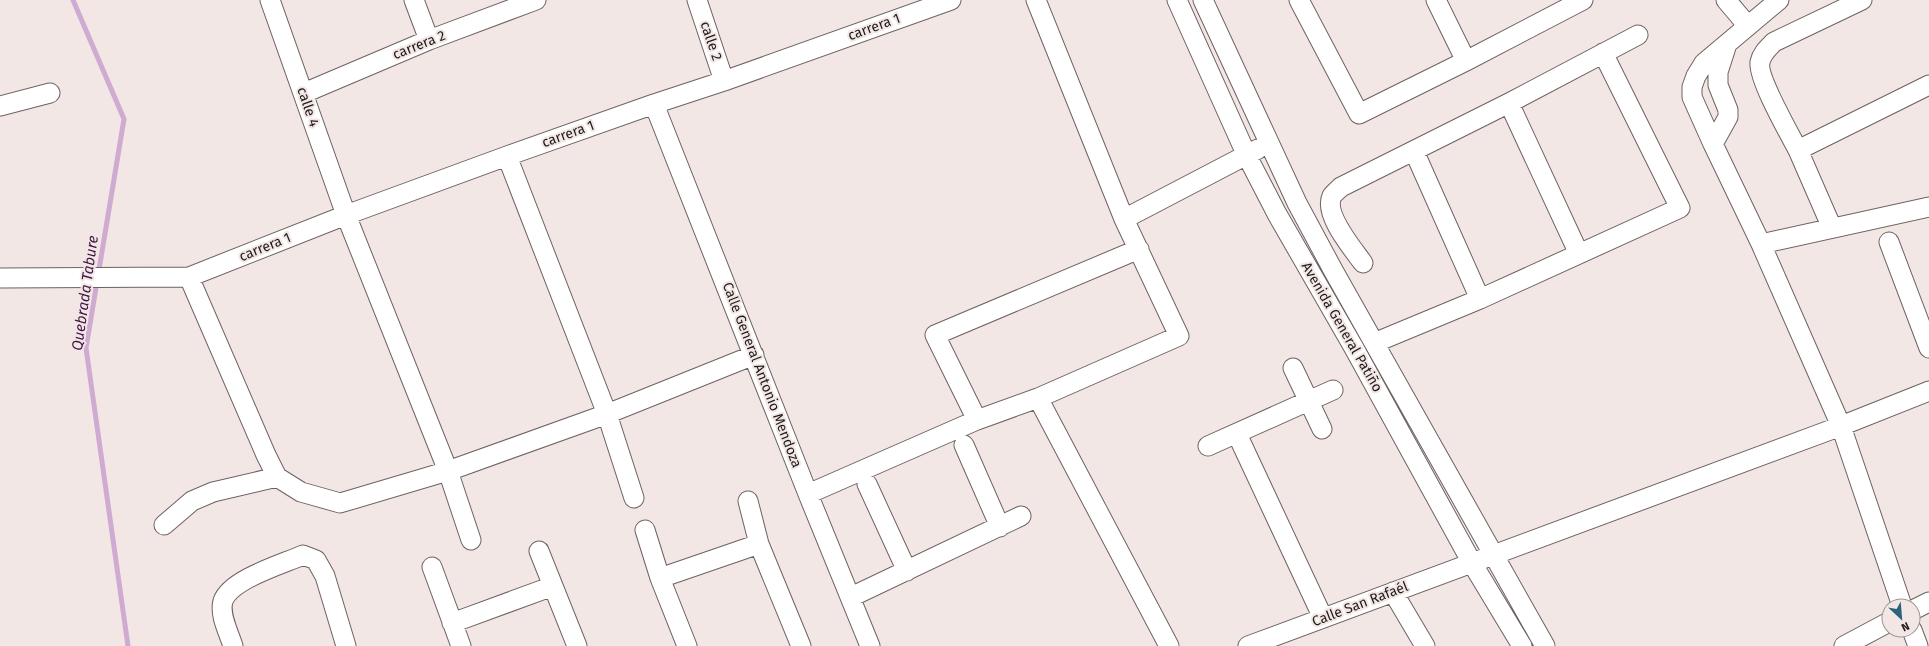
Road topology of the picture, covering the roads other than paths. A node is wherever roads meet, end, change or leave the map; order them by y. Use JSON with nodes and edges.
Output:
{"nodes":[{"id":1,"x":270,"y":0,"type":"edge"},
{"id":2,"x":414,"y":0,"type":"edge"},
{"id":3,"x":536,"y":0,"type":"edge"},
{"id":4,"x":697,"y":0,"type":"edge"},
{"id":5,"x":951,"y":0,"type":"edge"},
{"id":6,"x":1036,"y":0,"type":"edge"},
{"id":7,"x":1177,"y":0,"type":"edge"},
{"id":8,"x":1203,"y":0,"type":"edge"},
{"id":9,"x":1436,"y":0,"type":"edge"},
{"id":10,"x":1583,"y":0,"type":"edge"},
{"id":11,"x":1726,"y":0,"type":"edge"},
{"id":12,"x":1779,"y":0,"type":"edge"},
{"id":13,"x":1862,"y":0,"type":"edge"},
{"id":14,"x":1302,"y":1,"type":"edge"},
{"id":15,"x":1748,"y":26,"type":"junction"},
{"id":16,"x":1638,"y":35,"type":"dead end"},
{"id":17,"x":429,"y":40,"type":"junction"},
{"id":18,"x":1728,"y":44,"type":"junction"},
{"id":19,"x":1603,"y":53,"type":"junction"},
{"id":20,"x":1466,"y":61,"type":"junction"},
{"id":21,"x":724,"y":81,"type":"junction"},
{"id":22,"x":1929,"y":85,"type":"edge"},
{"id":23,"x":50,"y":93,"type":"dead end"},
{"id":24,"x":304,"y":93,"type":"junction"},
{"id":25,"x":1509,"y":103,"type":"junction"},
{"id":26,"x":654,"y":104,"type":"junction"},
{"id":27,"x":0,"y":106,"type":"edge"},
{"id":28,"x":1270,"y":142,"type":"junction"},
{"id":29,"x":1713,"y":144,"type":"junction"},
{"id":30,"x":1798,"y":150,"type":"junction"},
{"id":31,"x":1414,"y":151,"type":"junction"},
{"id":32,"x":507,"y":156,"type":"junction"},
{"id":33,"x":1247,"y":156,"type":"junction"},
{"id":34,"x":1929,"y":207,"type":"edge"},
{"id":35,"x":346,"y":215,"type":"junction"},
{"id":36,"x":1124,"y":219,"type":"junction"},
{"id":37,"x":1832,"y":228,"type":"junction"},
{"id":38,"x":1889,"y":242,"type":"dead end"},
{"id":39,"x":1761,"y":244,"type":"junction"},
{"id":40,"x":1139,"y":249,"type":"junction"},
{"id":41,"x":1579,"y":254,"type":"junction"},
{"id":42,"x":1363,"y":263,"type":"dead end"},
{"id":43,"x":189,"y":277,"type":"junction"},
{"id":44,"x":0,"y":278,"type":"edge"},
{"id":45,"x":1480,"y":299,"type":"junction"},
{"id":46,"x":1374,"y":343,"type":"junction"},
{"id":47,"x":1929,"y":348,"type":"edge"},
{"id":48,"x":754,"y":355,"type":"junction"},
{"id":49,"x":1293,"y":368,"type":"dead end"},
{"id":50,"x":1333,"y":390,"type":"dead end"},
{"id":51,"x":1929,"y":391,"type":"edge"},
{"id":52,"x":1038,"y":398,"type":"junction"},
{"id":53,"x":1309,"y":400,"type":"junction"},
{"id":54,"x":607,"y":414,"type":"junction"},
{"id":55,"x":977,"y":420,"type":"junction"},
{"id":56,"x":1841,"y":426,"type":"junction"},
{"id":57,"x":1322,"y":429,"type":"dead end"},
{"id":58,"x":1237,"y":434,"type":"junction"},
{"id":59,"x":964,"y":445,"type":"dead end"},
{"id":60,"x":1208,"y":446,"type":"dead end"},
{"id":61,"x":448,"y":471,"type":"junction"},
{"id":62,"x":277,"y":477,"type":"junction"},
{"id":63,"x":867,"y":484,"type":"dead end"},
{"id":64,"x":808,"y":494,"type":"junction"},
{"id":65,"x":634,"y":498,"type":"dead end"},
{"id":66,"x":748,"y":501,"type":"dead end"},
{"id":67,"x":1021,"y":516,"type":"dead end"},
{"id":68,"x":164,"y":525,"type":"dead end"},
{"id":69,"x":1000,"y":526,"type":"junction"},
{"id":70,"x":645,"y":530,"type":"dead end"},
{"id":71,"x":471,"y":540,"type":"dead end"},
{"id":72,"x":759,"y":544,"type":"junction"},
{"id":73,"x":539,"y":551,"type":"dead end"},
{"id":74,"x":1492,"y":554,"type":"junction"},
{"id":75,"x":1472,"y":563,"type":"junction"},
{"id":76,"x":432,"y":567,"type":"dead end"},
{"id":77,"x":906,"y":571,"type":"junction"},
{"id":78,"x":660,"y":578,"type":"junction"},
{"id":79,"x":553,"y":586,"type":"junction"},
{"id":80,"x":1393,"y":592,"type":"junction"},
{"id":81,"x":850,"y":597,"type":"junction"},
{"id":82,"x":1899,"y":598,"type":"edge"},
{"id":83,"x":1323,"y":618,"type":"junction"},
{"id":84,"x":452,"y":623,"type":"junction"},
{"id":85,"x":1881,"y":626,"type":"edge"},
{"id":86,"x":1256,"y":645,"type":"edge"},
{"id":87,"x":233,"y":646,"type":"edge"},
{"id":88,"x":346,"y":646,"type":"edge"},
{"id":89,"x":461,"y":646,"type":"edge"},
{"id":90,"x":577,"y":646,"type":"edge"},
{"id":91,"x":687,"y":646,"type":"edge"},
{"id":92,"x":801,"y":646,"type":"edge"},
{"id":93,"x":870,"y":646,"type":"edge"},
{"id":94,"x":1169,"y":646,"type":"edge"},
{"id":95,"x":1425,"y":646,"type":"edge"},
{"id":96,"x":1522,"y":646,"type":"edge"},
{"id":97,"x":1545,"y":646,"type":"edge"},
{"id":98,"x":1844,"y":646,"type":"edge"}],
"edges":[{"from":1,"to":24,"type":"street","name":"calle 4"},
{"from":2,"to":17,"type":"street"},
{"from":3,"to":17,"type":"street","name":"carrera 2"},
{"from":4,"to":21,"type":"street","name":"calle 2"},
{"from":5,"to":21,"type":"street","name":"carrera 1"},
{"from":6,"to":36,"type":"street"},
{"from":7,"to":33,"type":"street","name":"Avenida General Patiño"},
{"from":8,"to":28,"type":"street","name":"Avenida General Patiño"},
{"from":9,"to":20,"type":"street"},
{"from":10,"to":20,"type":"street"},
{"from":11,"to":15,"type":"street"},
{"from":12,"to":15,"type":"street"},
{"from":13,"to":30,"type":"street"},
{"from":14,"to":20,"type":"street"},
{"from":15,"to":18,"type":"street"},
{"from":16,"to":19,"type":"street"},
{"from":17,"to":24,"type":"street","name":"carrera 2"},
{"from":18,"to":29,"type":"street"},
{"from":18,"to":29,"type":"street"},
{"from":19,"to":25,"type":"street"},
{"from":19,"to":41,"type":"street"},
{"from":21,"to":26,"type":"street","name":"carrera 1"},
{"from":22,"to":30,"type":"street"},
{"from":23,"to":27,"type":"street"},
{"from":24,"to":35,"type":"street","name":"calle 4"},
{"from":25,"to":31,"type":"street"},
{"from":25,"to":41,"type":"street"},
{"from":26,"to":32,"type":"street","name":"carrera 1"},
{"from":26,"to":48,"type":"street","name":"Calle General Antonio Mendoza"},
{"from":28,"to":33,"type":"street"},
{"from":28,"to":46,"type":"street","name":"Avenida General Patiño"},
{"from":29,"to":39,"type":"street"},
{"from":30,"to":37,"type":"street"},
{"from":31,"to":42,"type":"street"},
{"from":31,"to":45,"type":"street"},
{"from":32,"to":35,"type":"street","name":"carrera 1"},
{"from":32,"to":54,"type":"street"},
{"from":33,"to":36,"type":"street"},
{"from":33,"to":75,"type":"street","name":"Avenida General Patiño"},
{"from":34,"to":37,"type":"street"},
{"from":35,"to":43,"type":"street","name":"carrera 1"},
{"from":35,"to":61,"type":"street","name":"calle 4"},
{"from":36,"to":40,"type":"street"},
{"from":37,"to":39,"type":"street"},
{"from":38,"to":47,"type":"street"},
{"from":39,"to":56,"type":"street"},
{"from":40,"to":52,"type":"street"},
{"from":40,"to":55,"type":"street"},
{"from":41,"to":45,"type":"street"},
{"from":43,"to":44,"type":"street"},
{"from":43,"to":62,"type":"street"},
{"from":45,"to":46,"type":"street"},
{"from":46,"to":74,"type":"street","name":"Avenida General Patiño"},
{"from":48,"to":54,"type":"street"},
{"from":48,"to":64,"type":"street","name":"Calle General Antonio Mendoza"},
{"from":49,"to":53,"type":"street"},
{"from":50,"to":53,"type":"street"},
{"from":51,"to":56,"type":"street","name":"Calle San Rafaél"},
{"from":52,"to":55,"type":"street"},
{"from":52,"to":94,"type":"street"},
{"from":53,"to":57,"type":"street"},
{"from":53,"to":58,"type":"street"},
{"from":54,"to":61,"type":"street"},
{"from":54,"to":65,"type":"street"},
{"from":55,"to":64,"type":"street"},
{"from":56,"to":74,"type":"street","name":"Calle San Rafaél"},
{"from":56,"to":82,"type":"street"},
{"from":58,"to":60,"type":"street"},
{"from":58,"to":83,"type":"street"},
{"from":59,"to":69,"type":"street"},
{"from":61,"to":62,"type":"street"},
{"from":61,"to":71,"type":"street","name":"calle 4"},
{"from":62,"to":68,"type":"street"},
{"from":63,"to":77,"type":"street"},
{"from":64,"to":81,"type":"street","name":"Calle General Antonio Mendoza"},
{"from":66,"to":72,"type":"street"},
{"from":67,"to":69,"type":"street"},
{"from":69,"to":77,"type":"street"},
{"from":70,"to":78,"type":"street"},
{"from":72,"to":78,"type":"street"},
{"from":72,"to":92,"type":"street"},
{"from":73,"to":79,"type":"street"},
{"from":74,"to":75,"type":"street","name":"Calle San Rafaél"},
{"from":74,"to":97,"type":"street","name":"Avenida General Patiño"},
{"from":75,"to":80,"type":"street","name":"Calle San Rafaél"},
{"from":75,"to":96,"type":"street","name":"Avenida General Patiño"},
{"from":76,"to":84,"type":"street"},
{"from":77,"to":81,"type":"street"},
{"from":78,"to":91,"type":"street"},
{"from":79,"to":84,"type":"street"},
{"from":79,"to":90,"type":"street"},
{"from":80,"to":83,"type":"street","name":"Calle San Rafaél"},
{"from":80,"to":95,"type":"street"},
{"from":81,"to":93,"type":"street","name":"Calle General Antonio Mendoza"},
{"from":83,"to":86,"type":"street","name":"Calle San Rafaél"},
{"from":84,"to":89,"type":"street"},
{"from":85,"to":98,"type":"street"},
{"from":87,"to":88,"type":"street"}]}
